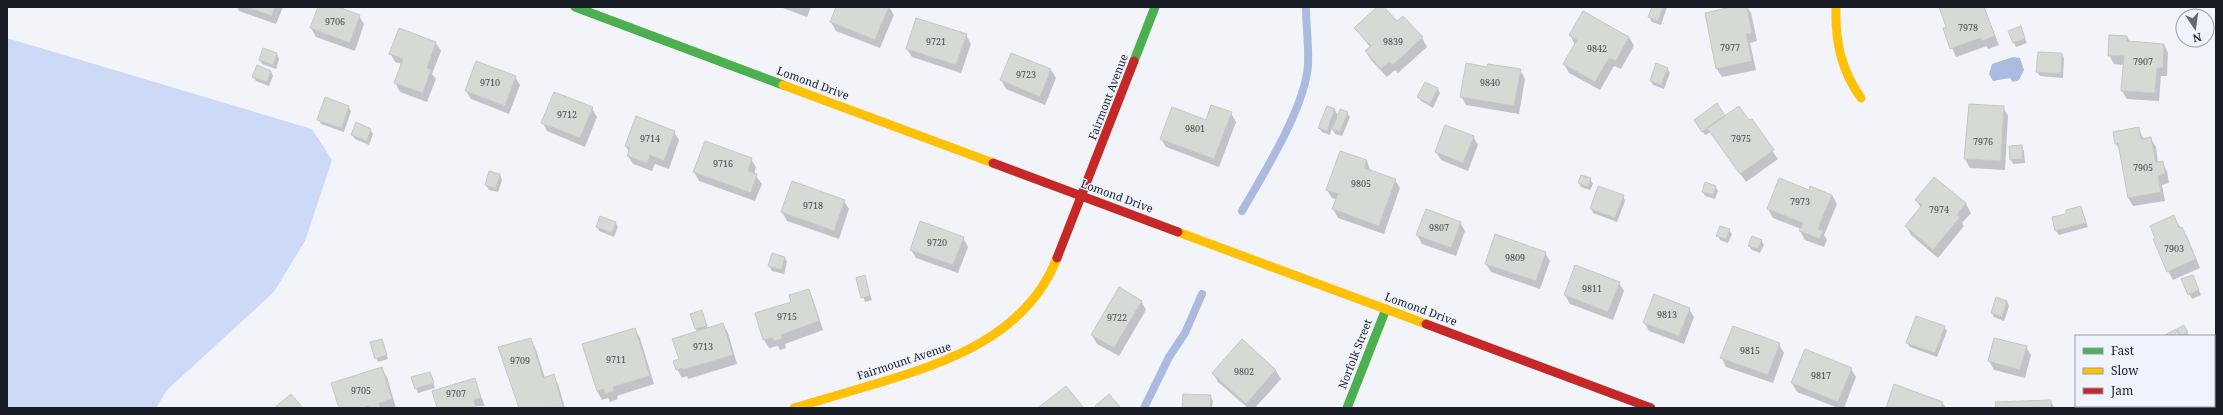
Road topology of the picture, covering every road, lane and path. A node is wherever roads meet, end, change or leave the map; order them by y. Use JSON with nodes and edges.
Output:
{"nodes":[{"id":1,"x":575,"y":7,"type":"edge"},
{"id":2,"x":1155,"y":7,"type":"edge"},
{"id":3,"x":1836,"y":7,"type":"edge"},
{"id":4,"x":1861,"y":98,"type":"dead end"},
{"id":5,"x":1082,"y":196,"type":"junction"},
{"id":6,"x":1386,"y":309,"type":"junction"},
{"id":7,"x":794,"y":408,"type":"edge"},
{"id":8,"x":1347,"y":408,"type":"edge"},
{"id":9,"x":1651,"y":408,"type":"edge"}],
"edges":[{"from":1,"to":5,"type":"main road","name":"Lomond Drive"},
{"from":2,"to":5,"type":"main road","name":"Fairmont Avenue"},
{"from":3,"to":4,"type":"main road"},
{"from":5,"to":6,"type":"main road","name":"Lomond Drive"},
{"from":5,"to":7,"type":"main road","name":"Fairmount Avenue"},
{"from":6,"to":8,"type":"main road","name":"Norfolk Street"},
{"from":6,"to":9,"type":"main road","name":"Lomond Drive"}]}
